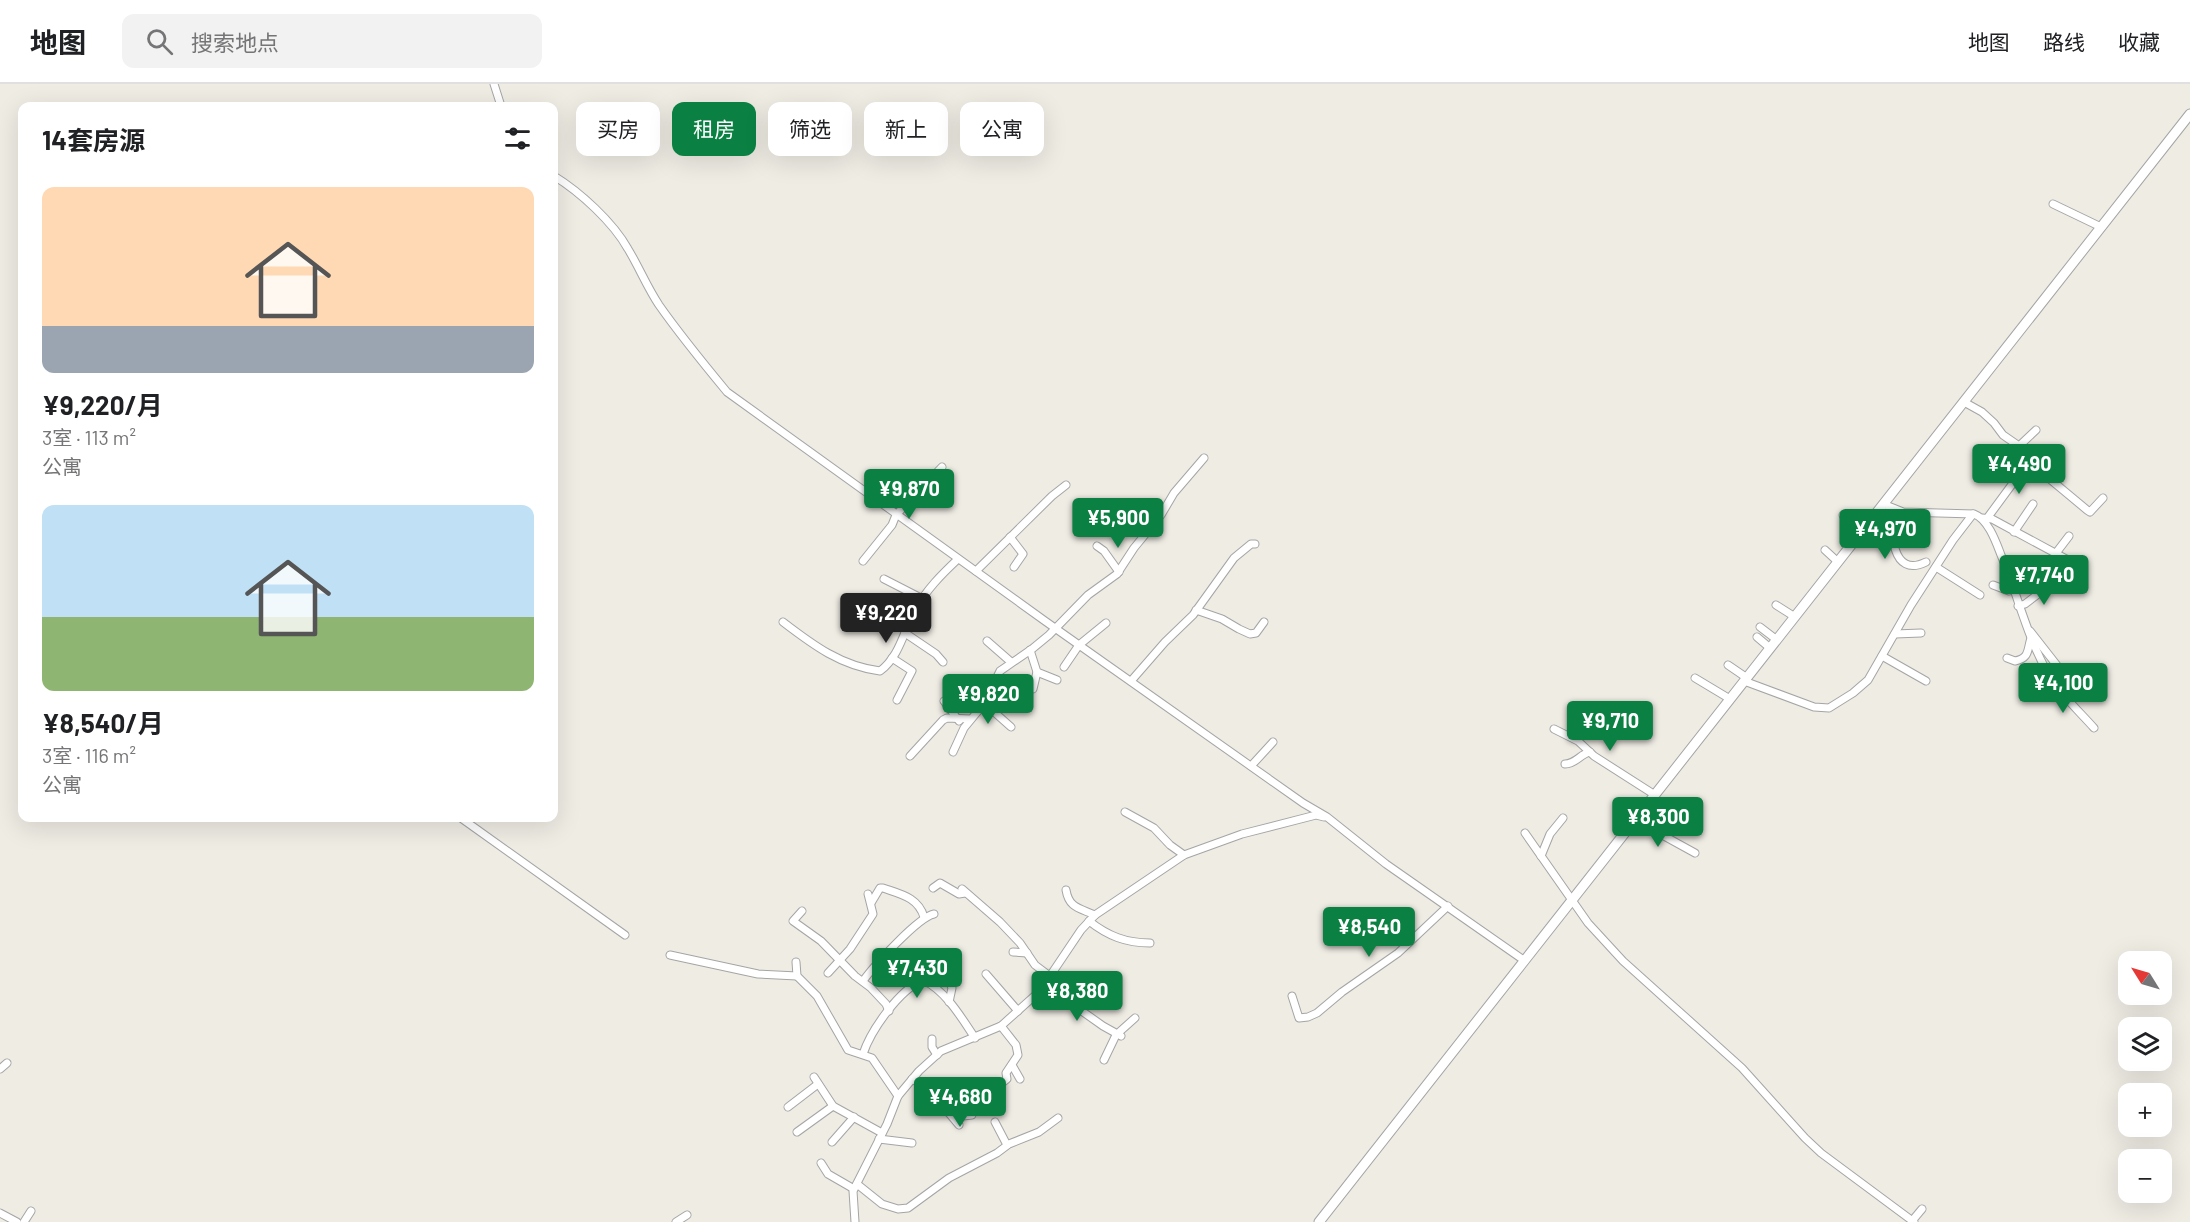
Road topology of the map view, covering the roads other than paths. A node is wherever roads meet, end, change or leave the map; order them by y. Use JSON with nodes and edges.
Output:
{"nodes":[{"id":1,"x":494,"y":84,"type":"edge"},
{"id":2,"x":500,"y":102,"type":"edge"},
{"id":3,"x":2190,"y":114,"type":"edge"},
{"id":4,"x":558,"y":179,"type":"edge"},
{"id":5,"x":2053,"y":204,"type":"dead end"},
{"id":6,"x":2101,"y":227,"type":"junction"},
{"id":7,"x":1964,"y":402,"type":"junction"},
{"id":8,"x":2036,"y":430,"type":"dead end"},
{"id":9,"x":2020,"y":447,"type":"junction"},
{"id":10,"x":1204,"y":458,"type":"dead end"},
{"id":11,"x":2035,"y":460,"type":"junction"},
{"id":12,"x":2002,"y":462,"type":"dead end"},
{"id":13,"x":942,"y":467,"type":"dead end"},
{"id":14,"x":1066,"y":485,"type":"dead end"},
{"id":15,"x":2103,"y":498,"type":"dead end"},
{"id":16,"x":1883,"y":504,"type":"junction"},
{"id":17,"x":2033,"y":504,"type":"dead end"},
{"id":18,"x":1894,"y":509,"type":"junction"},
{"id":19,"x":1972,"y":514,"type":"junction"},
{"id":20,"x":896,"y":515,"type":"junction"},
{"id":21,"x":1843,"y":515,"type":"dead end"},
{"id":22,"x":1985,"y":518,"type":"junction"},
{"id":23,"x":2014,"y":532,"type":"junction"},
{"id":24,"x":1861,"y":533,"type":"junction"},
{"id":25,"x":2069,"y":536,"type":"dead end"},
{"id":26,"x":1010,"y":537,"type":"junction"},
{"id":27,"x":1256,"y":544,"type":"dead end"},
{"id":28,"x":1097,"y":546,"type":"dead end"},
{"id":29,"x":1825,"y":550,"type":"dead end"},
{"id":30,"x":2056,"y":553,"type":"junction"},
{"id":31,"x":958,"y":559,"type":"junction"},
{"id":32,"x":2068,"y":560,"type":"dead end"},
{"id":33,"x":862,"y":561,"type":"dead end"},
{"id":34,"x":1838,"y":562,"type":"junction"},
{"id":35,"x":1926,"y":562,"type":"dead end"},
{"id":36,"x":1014,"y":567,"type":"dead end"},
{"id":37,"x":1936,"y":567,"type":"junction"},
{"id":38,"x":976,"y":572,"type":"junction"},
{"id":39,"x":1119,"y":572,"type":"junction"},
{"id":40,"x":884,"y":579,"type":"dead end"},
{"id":41,"x":2043,"y":582,"type":"dead end"},
{"id":42,"x":1993,"y":585,"type":"dead end"},
{"id":43,"x":2013,"y":590,"type":"junction"},
{"id":44,"x":1980,"y":595,"type":"dead end"},
{"id":45,"x":922,"y":598,"type":"junction"},
{"id":46,"x":1776,"y":605,"type":"dead end"},
{"id":47,"x":2018,"y":606,"type":"junction"},
{"id":48,"x":1196,"y":610,"type":"junction"},
{"id":49,"x":1795,"y":617,"type":"junction"},
{"id":50,"x":783,"y":622,"type":"dead end"},
{"id":51,"x":1264,"y":622,"type":"dead end"},
{"id":52,"x":1106,"y":623,"type":"dead end"},
{"id":53,"x":1760,"y":627,"type":"dead end"},
{"id":54,"x":2026,"y":627,"type":"junction"},
{"id":55,"x":1055,"y":628,"type":"junction"},
{"id":56,"x":906,"y":633,"type":"junction"},
{"id":57,"x":1921,"y":633,"type":"dead end"},
{"id":58,"x":1895,"y":634,"type":"junction"},
{"id":59,"x":1757,"y":637,"type":"dead end"},
{"id":60,"x":2031,"y":638,"type":"junction"},
{"id":61,"x":1777,"y":640,"type":"junction"},
{"id":62,"x":987,"y":641,"type":"dead end"},
{"id":63,"x":1079,"y":645,"type":"junction"},
{"id":64,"x":1770,"y":648,"type":"junction"},
{"id":65,"x":1030,"y":650,"type":"junction"},
{"id":66,"x":1882,"y":656,"type":"junction"},
{"id":67,"x":892,"y":658,"type":"junction"},
{"id":68,"x":2007,"y":658,"type":"dead end"},
{"id":69,"x":943,"y":662,"type":"dead end"},
{"id":70,"x":1011,"y":662,"type":"junction"},
{"id":71,"x":1728,"y":665,"type":"dead end"},
{"id":72,"x":1064,"y":668,"type":"dead end"},
{"id":73,"x":2059,"y":668,"type":"dead end"},
{"id":74,"x":1037,"y":672,"type":"junction"},
{"id":75,"x":1695,"y":678,"type":"dead end"},
{"id":76,"x":1746,"y":679,"type":"junction"},
{"id":77,"x":1057,"y":680,"type":"dead end"},
{"id":78,"x":1131,"y":681,"type":"junction"},
{"id":79,"x":1926,"y":681,"type":"dead end"},
{"id":80,"x":1033,"y":689,"type":"dead end"},
{"id":81,"x":1730,"y":699,"type":"junction"},
{"id":82,"x":897,"y":700,"type":"dead end"},
{"id":83,"x":944,"y":701,"type":"dead end"},
{"id":84,"x":984,"y":703,"type":"junction"},
{"id":85,"x":956,"y":718,"type":"junction"},
{"id":86,"x":970,"y":718,"type":"junction"},
{"id":87,"x":1011,"y":727,"type":"dead end"},
{"id":88,"x":964,"y":728,"type":"junction"},
{"id":89,"x":2094,"y":728,"type":"dead end"},
{"id":90,"x":1554,"y":729,"type":"dead end"},
{"id":91,"x":1273,"y":742,"type":"dead end"},
{"id":92,"x":953,"y":752,"type":"dead end"},
{"id":93,"x":1590,"y":752,"type":"junction"},
{"id":94,"x":910,"y":756,"type":"dead end"},
{"id":95,"x":1565,"y":764,"type":"dead end"},
{"id":96,"x":1251,"y":766,"type":"junction"},
{"id":97,"x":1655,"y":795,"type":"junction"},
{"id":98,"x":1125,"y":812,"type":"dead end"},
{"id":99,"x":1327,"y":817,"type":"junction"},
{"id":100,"x":1563,"y":818,"type":"dead end"},
{"id":101,"x":1635,"y":820,"type":"junction"},
{"id":102,"x":466,"y":822,"type":"edge"},
{"id":103,"x":1525,"y":833,"type":"dead end"},
{"id":104,"x":1695,"y":854,"type":"dead end"},
{"id":105,"x":1184,"y":855,"type":"junction"},
{"id":106,"x":1541,"y":856,"type":"junction"},
{"id":107,"x":933,"y":888,"type":"dead end"},
{"id":108,"x":1065,"y":890,"type":"dead end"},
{"id":109,"x":868,"y":894,"type":"dead end"},
{"id":110,"x":1572,"y":901,"type":"junction"},
{"id":111,"x":871,"y":903,"type":"junction"},
{"id":112,"x":1448,"y":906,"type":"junction"},
{"id":113,"x":802,"y":911,"type":"dead end"},
{"id":114,"x":934,"y":914,"type":"dead end"},
{"id":115,"x":924,"y":917,"type":"junction"},
{"id":116,"x":1092,"y":918,"type":"junction"},
{"id":117,"x":625,"y":935,"type":"dead end"},
{"id":118,"x":1150,"y":943,"type":"dead end"},
{"id":119,"x":1013,"y":952,"type":"dead end"},
{"id":120,"x":1027,"y":953,"type":"junction"},
{"id":121,"x":670,"y":955,"type":"dead end"},
{"id":122,"x":840,"y":959,"type":"junction"},
{"id":123,"x":1525,"y":960,"type":"junction"},
{"id":124,"x":796,"y":962,"type":"dead end"},
{"id":125,"x":828,"y":973,"type":"dead end"},
{"id":126,"x":986,"y":975,"type":"dead end"},
{"id":127,"x":797,"y":976,"type":"junction"},
{"id":128,"x":1050,"y":977,"type":"junction"},
{"id":129,"x":949,"y":980,"type":"dead end"},
{"id":130,"x":863,"y":981,"type":"junction"},
{"id":131,"x":1045,"y":985,"type":"junction"},
{"id":132,"x":1292,"y":996,"type":"dead end"},
{"id":133,"x":949,"y":1002,"type":"junction"},
{"id":134,"x":889,"y":1011,"type":"junction"},
{"id":135,"x":1018,"y":1011,"type":"junction"},
{"id":136,"x":1135,"y":1018,"type":"dead end"},
{"id":137,"x":1001,"y":1026,"type":"junction"},
{"id":138,"x":1119,"y":1036,"type":"junction"},
{"id":139,"x":975,"y":1038,"type":"junction"},
{"id":140,"x":932,"y":1039,"type":"dead end"},
{"id":141,"x":863,"y":1054,"type":"junction"},
{"id":142,"x":937,"y":1055,"type":"junction"},
{"id":143,"x":1104,"y":1060,"type":"dead end"},
{"id":144,"x":7,"y":1063,"type":"dead end"},
{"id":145,"x":1012,"y":1065,"type":"junction"},
{"id":146,"x":0,"y":1069,"type":"edge"},
{"id":147,"x":912,"y":1079,"type":"junction"},
{"id":148,"x":1020,"y":1079,"type":"dead end"},
{"id":149,"x":992,"y":1091,"type":"dead end"},
{"id":150,"x":898,"y":1096,"type":"junction"},
{"id":151,"x":833,"y":1106,"type":"junction"},
{"id":152,"x":788,"y":1107,"type":"dead end"},
{"id":153,"x":947,"y":1111,"type":"junction"},
{"id":154,"x":972,"y":1115,"type":"dead end"},
{"id":155,"x":854,"y":1117,"type":"junction"},
{"id":156,"x":1058,"y":1118,"type":"dead end"},
{"id":157,"x":995,"y":1122,"type":"dead end"},
{"id":158,"x":959,"y":1125,"type":"dead end"},
{"id":159,"x":797,"y":1132,"type":"dead end"},
{"id":160,"x":880,"y":1136,"type":"junction"},
{"id":161,"x":832,"y":1142,"type":"dead end"},
{"id":162,"x":912,"y":1143,"type":"dead end"},
{"id":163,"x":1007,"y":1145,"type":"junction"},
{"id":164,"x":821,"y":1163,"type":"dead end"},
{"id":165,"x":855,"y":1186,"type":"junction"},
{"id":166,"x":1922,"y":1209,"type":"dead end"},
{"id":167,"x":31,"y":1212,"type":"dead end"},
{"id":168,"x":0,"y":1213,"type":"edge"},
{"id":169,"x":687,"y":1215,"type":"dead end"},
{"id":170,"x":1913,"y":1221,"type":"edge"},
{"id":171,"x":17,"y":1222,"type":"edge"},
{"id":172,"x":24,"y":1222,"type":"edge"},
{"id":173,"x":676,"y":1222,"type":"edge"},
{"id":174,"x":855,"y":1222,"type":"edge"},
{"id":175,"x":1319,"y":1222,"type":"edge"}],
"edges":[{"from":1,"to":2,"type":"street"},
{"from":3,"to":6,"type":"street"},
{"from":4,"to":20,"type":"street"},
{"from":5,"to":6,"type":"street"},
{"from":6,"to":7,"type":"street"},
{"from":7,"to":9,"type":"street"},
{"from":7,"to":16,"type":"street"},
{"from":8,"to":9,"type":"street"},
{"from":9,"to":11,"type":"street"},
{"from":9,"to":12,"type":"street"},
{"from":10,"to":39,"type":"street"},
{"from":11,"to":15,"type":"street"},
{"from":11,"to":22,"type":"street"},
{"from":13,"to":20,"type":"street"},
{"from":14,"to":26,"type":"street"},
{"from":16,"to":18,"type":"street"},
{"from":16,"to":24,"type":"street"},
{"from":17,"to":23,"type":"street"},
{"from":18,"to":19,"type":"street"},
{"from":18,"to":35,"type":"street"},
{"from":19,"to":22,"type":"street"},
{"from":19,"to":37,"type":"street"},
{"from":20,"to":31,"type":"street"},
{"from":20,"to":33,"type":"street"},
{"from":21,"to":24,"type":"street"},
{"from":22,"to":23,"type":"street"},
{"from":22,"to":43,"type":"street"},
{"from":23,"to":30,"type":"street"},
{"from":24,"to":34,"type":"street"},
{"from":25,"to":30,"type":"street"},
{"from":26,"to":36,"type":"street"},
{"from":26,"to":38,"type":"street"},
{"from":27,"to":48,"type":"street"},
{"from":28,"to":39,"type":"street"},
{"from":29,"to":34,"type":"street"},
{"from":30,"to":32,"type":"street"},
{"from":31,"to":38,"type":"street"},
{"from":31,"to":45,"type":"street"},
{"from":34,"to":49,"type":"street"},
{"from":37,"to":44,"type":"street"},
{"from":37,"to":58,"type":"street"},
{"from":38,"to":55,"type":"street"},
{"from":39,"to":55,"type":"street"},
{"from":40,"to":45,"type":"street"},
{"from":41,"to":47,"type":"street"},
{"from":42,"to":43,"type":"street"},
{"from":43,"to":47,"type":"street"},
{"from":45,"to":56,"type":"street"},
{"from":46,"to":49,"type":"street"},
{"from":47,"to":54,"type":"street"},
{"from":48,"to":51,"type":"street"},
{"from":48,"to":78,"type":"street"},
{"from":49,"to":61,"type":"street"},
{"from":50,"to":67,"type":"street"},
{"from":52,"to":63,"type":"street"},
{"from":53,"to":61,"type":"street"},
{"from":54,"to":60,"type":"street"},
{"from":54,"to":73,"type":"street"},
{"from":55,"to":63,"type":"street"},
{"from":55,"to":65,"type":"street"},
{"from":56,"to":67,"type":"street"},
{"from":56,"to":69,"type":"street"},
{"from":57,"to":58,"type":"street"},
{"from":58,"to":66,"type":"street"},
{"from":59,"to":64,"type":"street"},
{"from":60,"to":68,"type":"street"},
{"from":60,"to":89,"type":"street"},
{"from":61,"to":64,"type":"street"},
{"from":62,"to":70,"type":"street"},
{"from":63,"to":72,"type":"street"},
{"from":63,"to":78,"type":"street"},
{"from":64,"to":76,"type":"street"},
{"from":65,"to":70,"type":"street"},
{"from":65,"to":74,"type":"street"},
{"from":66,"to":76,"type":"street"},
{"from":66,"to":79,"type":"street"},
{"from":67,"to":82,"type":"street"},
{"from":70,"to":84,"type":"street"},
{"from":71,"to":76,"type":"street"},
{"from":74,"to":77,"type":"street"},
{"from":74,"to":80,"type":"street"},
{"from":75,"to":81,"type":"street"},
{"from":76,"to":81,"type":"street"},
{"from":78,"to":96,"type":"street"},
{"from":81,"to":97,"type":"street"},
{"from":83,"to":85,"type":"street"},
{"from":84,"to":86,"type":"street"},
{"from":84,"to":87,"type":"street"},
{"from":85,"to":86,"type":"street"},
{"from":85,"to":88,"type":"street"},
{"from":85,"to":94,"type":"street"},
{"from":86,"to":88,"type":"street"},
{"from":88,"to":92,"type":"street"},
{"from":90,"to":93,"type":"street"},
{"from":91,"to":96,"type":"street"},
{"from":93,"to":95,"type":"street"},
{"from":93,"to":97,"type":"street"},
{"from":96,"to":99,"type":"street"},
{"from":97,"to":101,"type":"street"},
{"from":98,"to":105,"type":"street"},
{"from":99,"to":105,"type":"street"},
{"from":99,"to":112,"type":"street"},
{"from":100,"to":106,"type":"street"},
{"from":101,"to":104,"type":"street"},
{"from":101,"to":110,"type":"street"},
{"from":102,"to":117,"type":"street"},
{"from":103,"to":106,"type":"street"},
{"from":105,"to":116,"type":"street"},
{"from":106,"to":110,"type":"street"},
{"from":107,"to":120,"type":"street"},
{"from":108,"to":116,"type":"street"},
{"from":109,"to":111,"type":"street"},
{"from":110,"to":123,"type":"street"},
{"from":110,"to":170,"type":"street"},
{"from":111,"to":115,"type":"street"},
{"from":111,"to":122,"type":"street"},
{"from":112,"to":123,"type":"street"},
{"from":112,"to":132,"type":"street"},
{"from":113,"to":122,"type":"street"},
{"from":114,"to":115,"type":"street"},
{"from":115,"to":130,"type":"street"},
{"from":116,"to":118,"type":"street"},
{"from":116,"to":128,"type":"street"},
{"from":119,"to":120,"type":"street"},
{"from":120,"to":128,"type":"street"},
{"from":121,"to":127,"type":"street"},
{"from":122,"to":125,"type":"street"},
{"from":122,"to":130,"type":"street"},
{"from":123,"to":175,"type":"street"},
{"from":124,"to":127,"type":"street"},
{"from":126,"to":135,"type":"street"},
{"from":127,"to":141,"type":"street"},
{"from":128,"to":131,"type":"street"},
{"from":129,"to":133,"type":"street"},
{"from":130,"to":134,"type":"street"},
{"from":131,"to":135,"type":"street"},
{"from":131,"to":138,"type":"street"},
{"from":133,"to":134,"type":"street"},
{"from":133,"to":139,"type":"street"},
{"from":134,"to":141,"type":"street"},
{"from":135,"to":137,"type":"street"},
{"from":136,"to":138,"type":"street"},
{"from":137,"to":139,"type":"street"},
{"from":137,"to":145,"type":"street"},
{"from":138,"to":143,"type":"street"},
{"from":139,"to":142,"type":"street"},
{"from":140,"to":142,"type":"street"},
{"from":141,"to":150,"type":"street"},
{"from":142,"to":147,"type":"street"},
{"from":144,"to":146,"type":"street"},
{"from":145,"to":148,"type":"street"},
{"from":145,"to":149,"type":"street"},
{"from":147,"to":150,"type":"street"},
{"from":147,"to":153,"type":"street"},
{"from":150,"to":160,"type":"street"},
{"from":151,"to":152,"type":"street"},
{"from":151,"to":155,"type":"street"},
{"from":151,"to":159,"type":"street"},
{"from":153,"to":154,"type":"street"},
{"from":153,"to":158,"type":"street"},
{"from":155,"to":160,"type":"street"},
{"from":155,"to":161,"type":"street"},
{"from":156,"to":163,"type":"street"},
{"from":157,"to":163,"type":"street"},
{"from":160,"to":162,"type":"street"},
{"from":160,"to":165,"type":"street"},
{"from":163,"to":165,"type":"street"},
{"from":164,"to":165,"type":"street"},
{"from":165,"to":174,"type":"street"},
{"from":166,"to":170,"type":"street"},
{"from":167,"to":172,"type":"street"},
{"from":168,"to":171,"type":"street"},
{"from":169,"to":173,"type":"street"}]}
